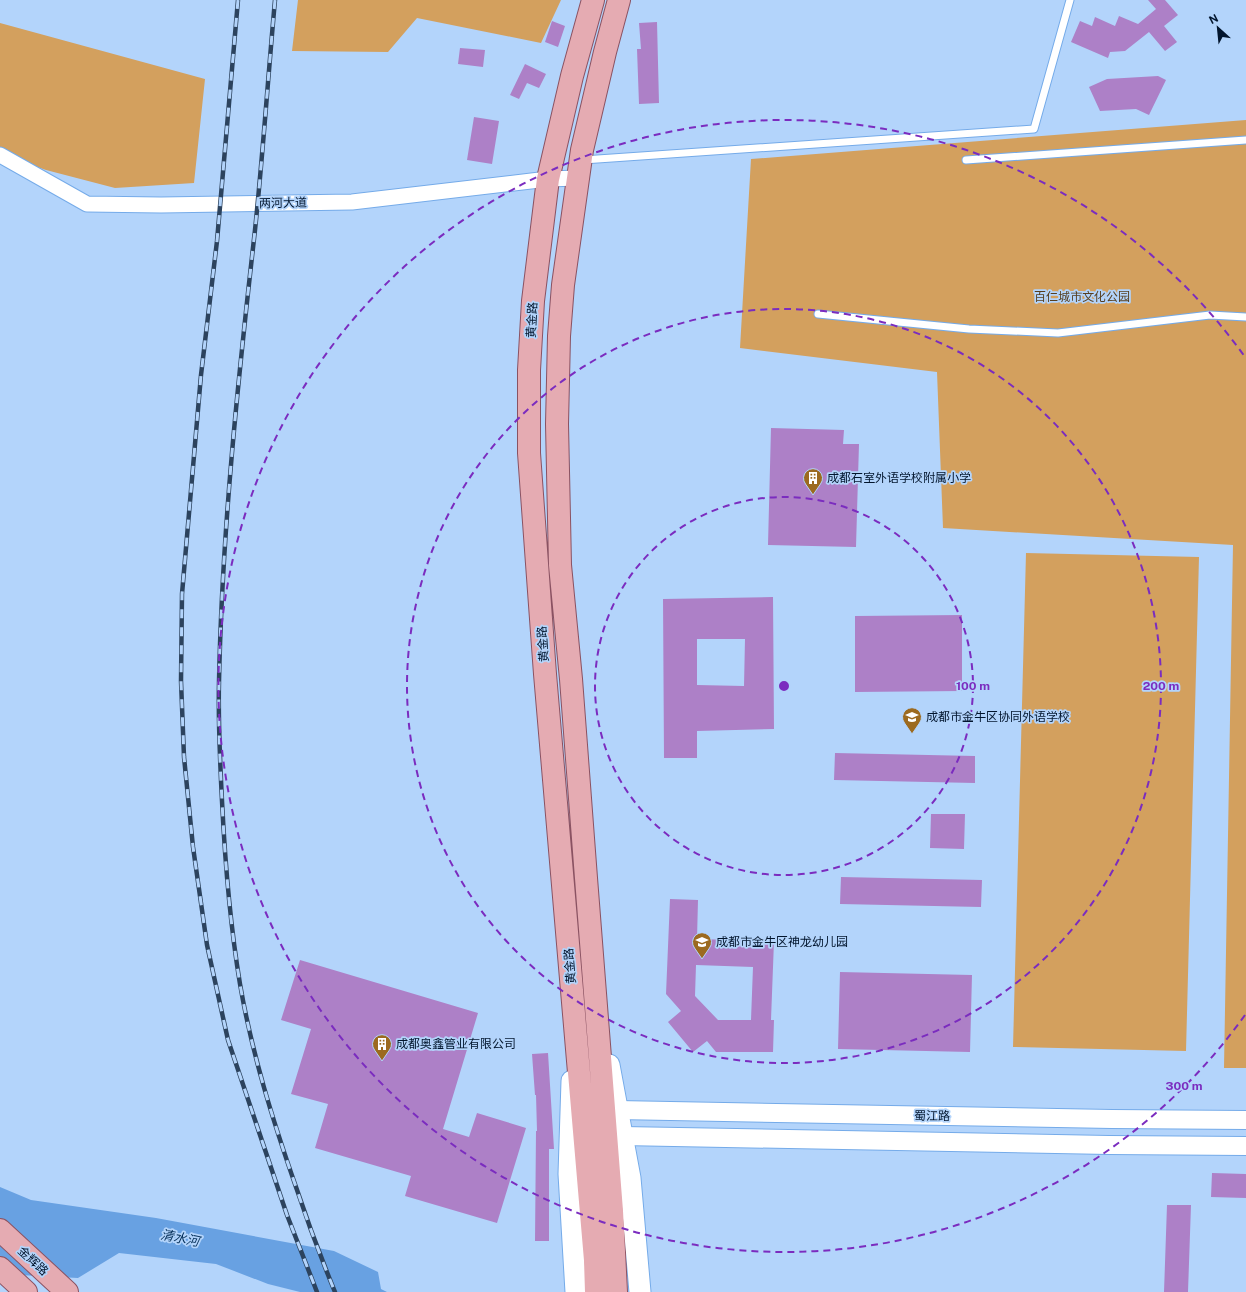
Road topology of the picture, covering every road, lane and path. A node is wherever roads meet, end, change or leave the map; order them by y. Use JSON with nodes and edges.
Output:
{"nodes":[{"id":1,"x":593,"y":0,"type":"edge"},
{"id":2,"x":619,"y":0,"type":"edge"},
{"id":3,"x":1070,"y":0,"type":"edge"},
{"id":4,"x":1246,"y":140,"type":"edge"},
{"id":5,"x":0,"y":155,"type":"edge"},
{"id":6,"x":966,"y":160,"type":"dead end"},
{"id":7,"x":579,"y":169,"type":"junction"},
{"id":8,"x":548,"y":179,"type":"junction"},
{"id":9,"x":818,"y":314,"type":"dead end"},
{"id":10,"x":1246,"y":317,"type":"edge"},
{"id":11,"x":596,"y":1000,"type":"junction"},
{"id":12,"x":574,"y":1013,"type":"junction"},
{"id":13,"x":617,"y":1110,"type":"junction"},
{"id":14,"x":1246,"y":1120,"type":"edge"},
{"id":15,"x":622,"y":1136,"type":"junction"},
{"id":16,"x":1246,"y":1146,"type":"edge"},
{"id":17,"x":0,"y":1230,"type":"edge"},
{"id":18,"x":0,"y":1268,"type":"edge"},
{"id":19,"x":65,"y":1290,"type":"edge"},
{"id":20,"x":26,"y":1292,"type":"edge"},
{"id":21,"x":576,"y":1292,"type":"edge"},
{"id":22,"x":596,"y":1292,"type":"edge"},
{"id":23,"x":616,"y":1292,"type":"edge"},
{"id":24,"x":640,"y":1292,"type":"edge"}],
"edges":[{"from":1,"to":8,"type":"main road","name":"黄金路"},
{"from":2,"to":7,"type":"main road","name":"黄金路"},
{"from":3,"to":7,"type":"lane"},
{"from":4,"to":6,"type":"lane"},
{"from":5,"to":8,"type":"street","name":"两河大道"},
{"from":7,"to":8,"type":"street","name":"两河大道"},
{"from":7,"to":11,"type":"main road","name":"黄金路"},
{"from":8,"to":12,"type":"main road","name":"黄金路"},
{"from":9,"to":10,"type":"lane"},
{"from":11,"to":13,"type":"main road"},
{"from":11,"to":23,"type":"main road","name":"黄金路"},
{"from":12,"to":21,"type":"main road"},
{"from":12,"to":22,"type":"main road","name":"黄金路"},
{"from":13,"to":14,"type":"street","name":"蜀江路"},
{"from":13,"to":15,"type":"main road"},
{"from":15,"to":16,"type":"street"},
{"from":15,"to":24,"type":"main road"},
{"from":17,"to":19,"type":"main road","name":"金辉路"},
{"from":18,"to":20,"type":"main road"}]}
